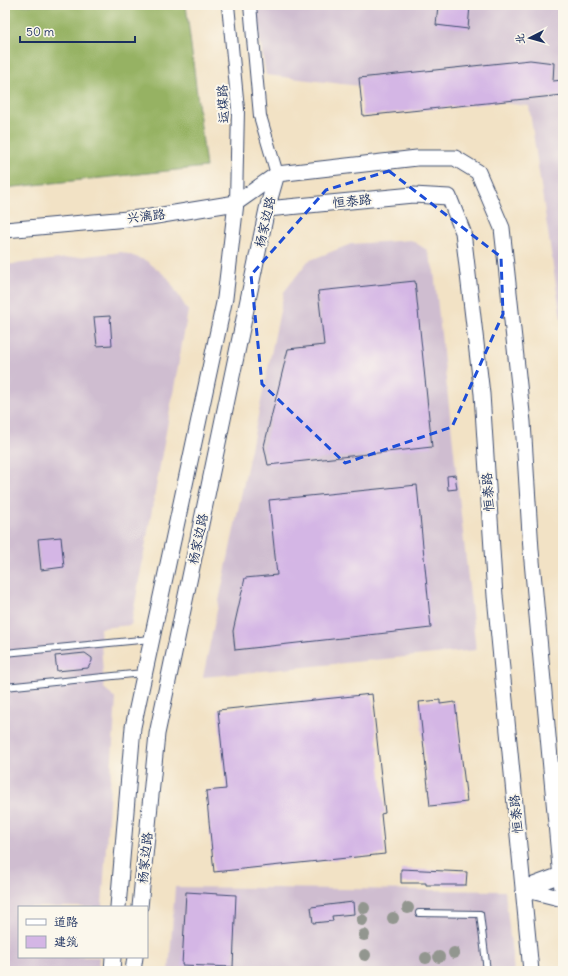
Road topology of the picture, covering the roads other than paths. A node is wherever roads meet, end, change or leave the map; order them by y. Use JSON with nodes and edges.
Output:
{"nodes":[{"id":1,"x":228,"y":5,"type":"edge"},
{"id":2,"x":250,"y":5,"type":"edge"},
{"id":3,"x":277,"y":174,"type":"junction"},
{"id":4,"x":236,"y":203,"type":"junction"},
{"id":5,"x":267,"y":209,"type":"junction"},
{"id":6,"x":5,"y":230,"type":"edge"},
{"id":7,"x":151,"y":639,"type":"junction"},
{"id":8,"x":5,"y":654,"type":"edge"},
{"id":9,"x":143,"y":673,"type":"junction"},
{"id":10,"x":5,"y":687,"type":"edge"},
{"id":11,"x":562,"y":874,"type":"edge"},
{"id":12,"x":523,"y":889,"type":"junction"},
{"id":13,"x":563,"y":899,"type":"edge"},
{"id":14,"x":118,"y":906,"type":"edge"},
{"id":15,"x":140,"y":906,"type":"edge"},
{"id":16,"x":419,"y":913,"type":"dead end"},
{"id":17,"x":113,"y":958,"type":"edge"},
{"id":18,"x":135,"y":958,"type":"edge"},
{"id":19,"x":112,"y":971,"type":"edge"},
{"id":20,"x":134,"y":971,"type":"edge"},
{"id":21,"x":487,"y":971,"type":"edge"},
{"id":22,"x":531,"y":971,"type":"edge"}],
"edges":[{"from":1,"to":4,"type":"street","name":"运煤路"},
{"from":2,"to":3,"type":"street"},
{"from":3,"to":4,"type":"street","name":"兴漓路"},
{"from":3,"to":5,"type":"street","name":"杨家边路"},
{"from":3,"to":11,"type":"street"},
{"from":4,"to":6,"type":"street","name":"兴漓路"},
{"from":4,"to":7,"type":"street","name":"杨家边路"},
{"from":5,"to":12,"type":"street","name":"恒泰路"},
{"from":5,"to":15,"type":"street","name":"杨家边路"},
{"from":7,"to":8,"type":"lane"},
{"from":7,"to":9,"type":"street","name":"杨家边路"},
{"from":9,"to":10,"type":"lane"},
{"from":9,"to":14,"type":"street","name":"杨家边路"},
{"from":11,"to":12,"type":"street"},
{"from":11,"to":13,"type":"street"},
{"from":12,"to":13,"type":"street"},
{"from":12,"to":22,"type":"street","name":"恒泰路"},
{"from":16,"to":21,"type":"lane"},
{"from":17,"to":19,"type":"street"},
{"from":18,"to":20,"type":"street"}]}
